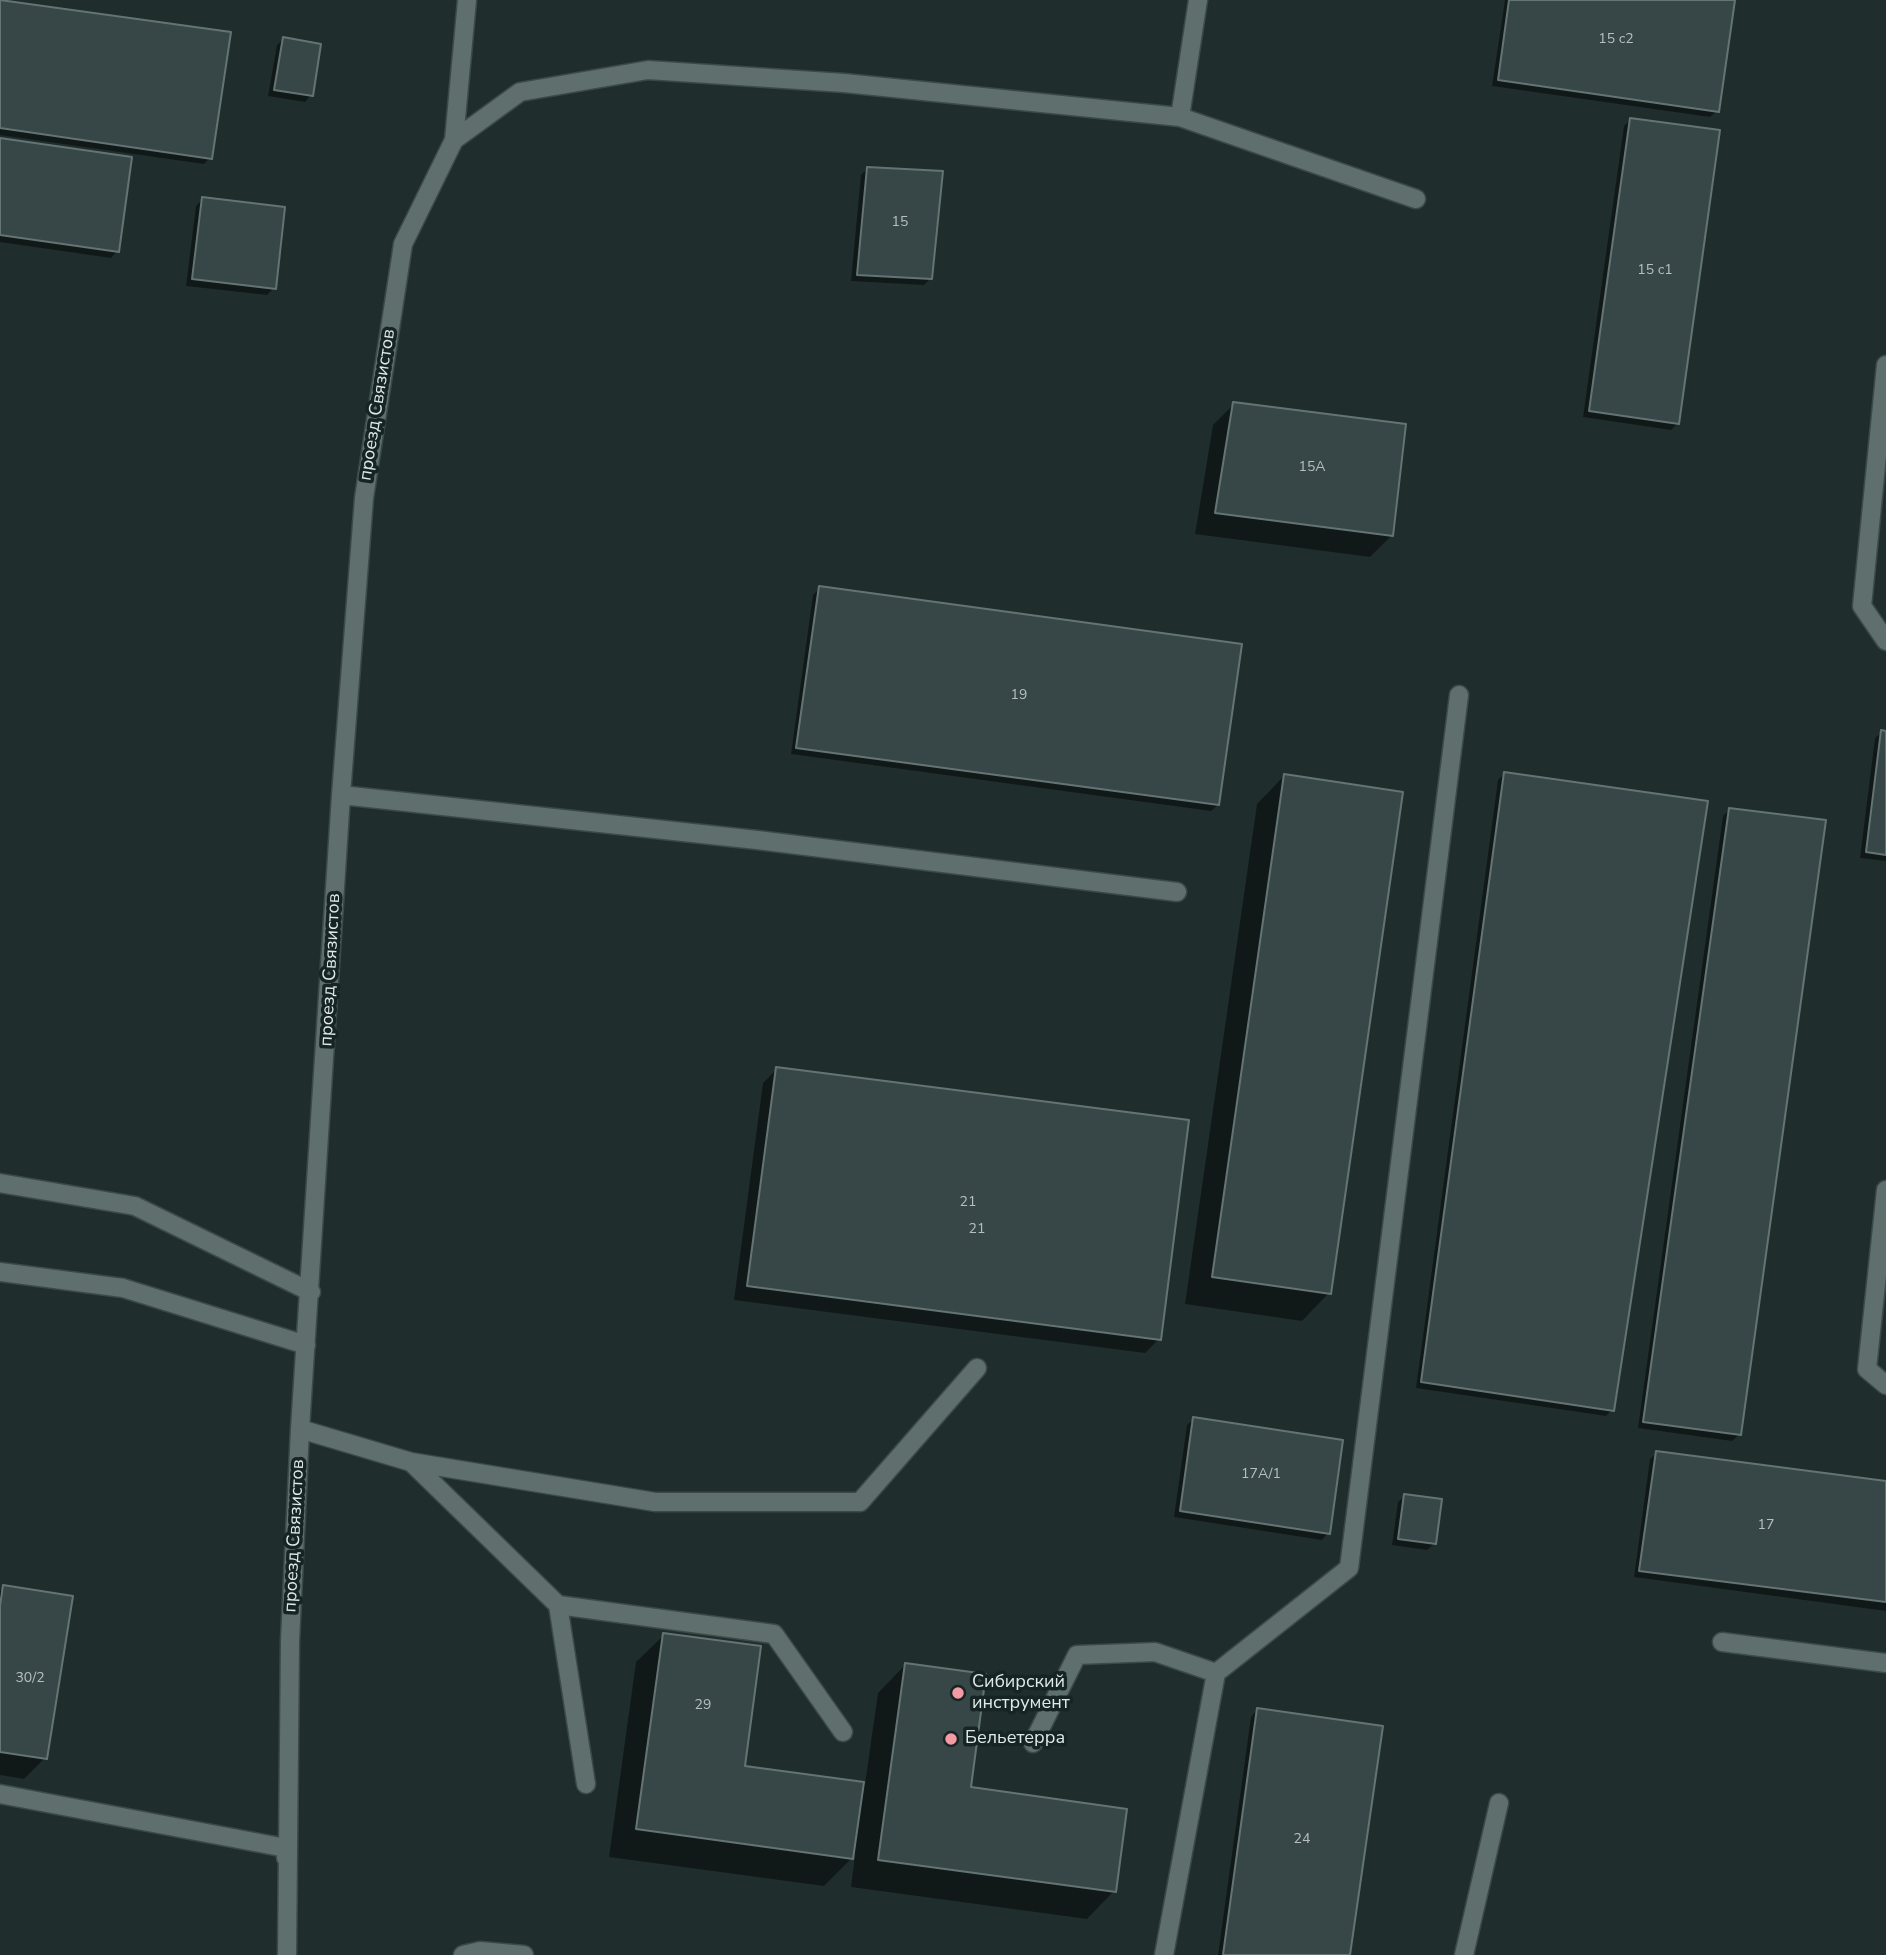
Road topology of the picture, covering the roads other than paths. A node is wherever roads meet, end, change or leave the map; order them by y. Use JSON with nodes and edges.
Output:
{"nodes":[{"id":1,"x":467,"y":0,"type":"edge"},
{"id":2,"x":1198,"y":0,"type":"edge"},
{"id":3,"x":1180,"y":117,"type":"junction"},
{"id":4,"x":454,"y":140,"type":"junction"},
{"id":5,"x":1416,"y":199,"type":"dead end"},
{"id":6,"x":1886,"y":365,"type":"edge"},
{"id":7,"x":1886,"y":641,"type":"edge"},
{"id":8,"x":1460,"y":695,"type":"dead end"},
{"id":9,"x":341,"y":794,"type":"junction"},
{"id":10,"x":1177,"y":892,"type":"dead end"},
{"id":11,"x":0,"y":1183,"type":"edge"},
{"id":12,"x":1886,"y":1189,"type":"edge"},
{"id":13,"x":0,"y":1272,"type":"edge"},
{"id":14,"x":311,"y":1292,"type":"junction"},
{"id":15,"x":306,"y":1345,"type":"junction"},
{"id":16,"x":977,"y":1368,"type":"dead end"},
{"id":17,"x":1886,"y":1385,"type":"edge"},
{"id":18,"x":300,"y":1429,"type":"junction"},
{"id":19,"x":411,"y":1462,"type":"junction"},
{"id":20,"x":558,"y":1605,"type":"junction"},
{"id":21,"x":1722,"y":1642,"type":"dead end"},
{"id":22,"x":1886,"y":1663,"type":"edge"},
{"id":23,"x":1216,"y":1673,"type":"junction"},
{"id":24,"x":844,"y":1732,"type":"dead end"},
{"id":25,"x":1032,"y":1743,"type":"dead end"},
{"id":26,"x":586,"y":1784,"type":"dead end"},
{"id":27,"x":0,"y":1794,"type":"edge"},
{"id":28,"x":1499,"y":1804,"type":"dead end"},
{"id":29,"x":286,"y":1848,"type":"junction"},
{"id":30,"x":288,"y":1955,"type":"edge"},
{"id":31,"x":463,"y":1955,"type":"edge"},
{"id":32,"x":524,"y":1955,"type":"edge"},
{"id":33,"x":1164,"y":1955,"type":"edge"},
{"id":34,"x":1464,"y":1955,"type":"edge"}],
"edges":[{"from":1,"to":4,"type":"lane","name":"проезд Связистов"},
{"from":2,"to":3,"type":"lane"},
{"from":3,"to":4,"type":"lane"},
{"from":3,"to":5,"type":"lane"},
{"from":4,"to":9,"type":"lane","name":"проезд Связистов"},
{"from":6,"to":7,"type":"lane"},
{"from":8,"to":23,"type":"lane"},
{"from":9,"to":10,"type":"lane"},
{"from":9,"to":14,"type":"lane","name":"проезд Связистов"},
{"from":11,"to":14,"type":"lane"},
{"from":12,"to":17,"type":"lane"},
{"from":13,"to":15,"type":"lane"},
{"from":14,"to":15,"type":"lane","name":"проезд Связистов"},
{"from":15,"to":18,"type":"lane","name":"проезд Связистов"},
{"from":16,"to":19,"type":"lane"},
{"from":18,"to":19,"type":"lane"},
{"from":18,"to":29,"type":"lane","name":"проезд Связистов"},
{"from":19,"to":20,"type":"lane"},
{"from":20,"to":24,"type":"lane"},
{"from":20,"to":26,"type":"lane"},
{"from":21,"to":22,"type":"lane"},
{"from":23,"to":25,"type":"lane"},
{"from":23,"to":33,"type":"lane"},
{"from":27,"to":29,"type":"lane"},
{"from":28,"to":34,"type":"lane"},
{"from":29,"to":30,"type":"lane","name":"проезд Связистов"},
{"from":31,"to":32,"type":"lane"}]}
